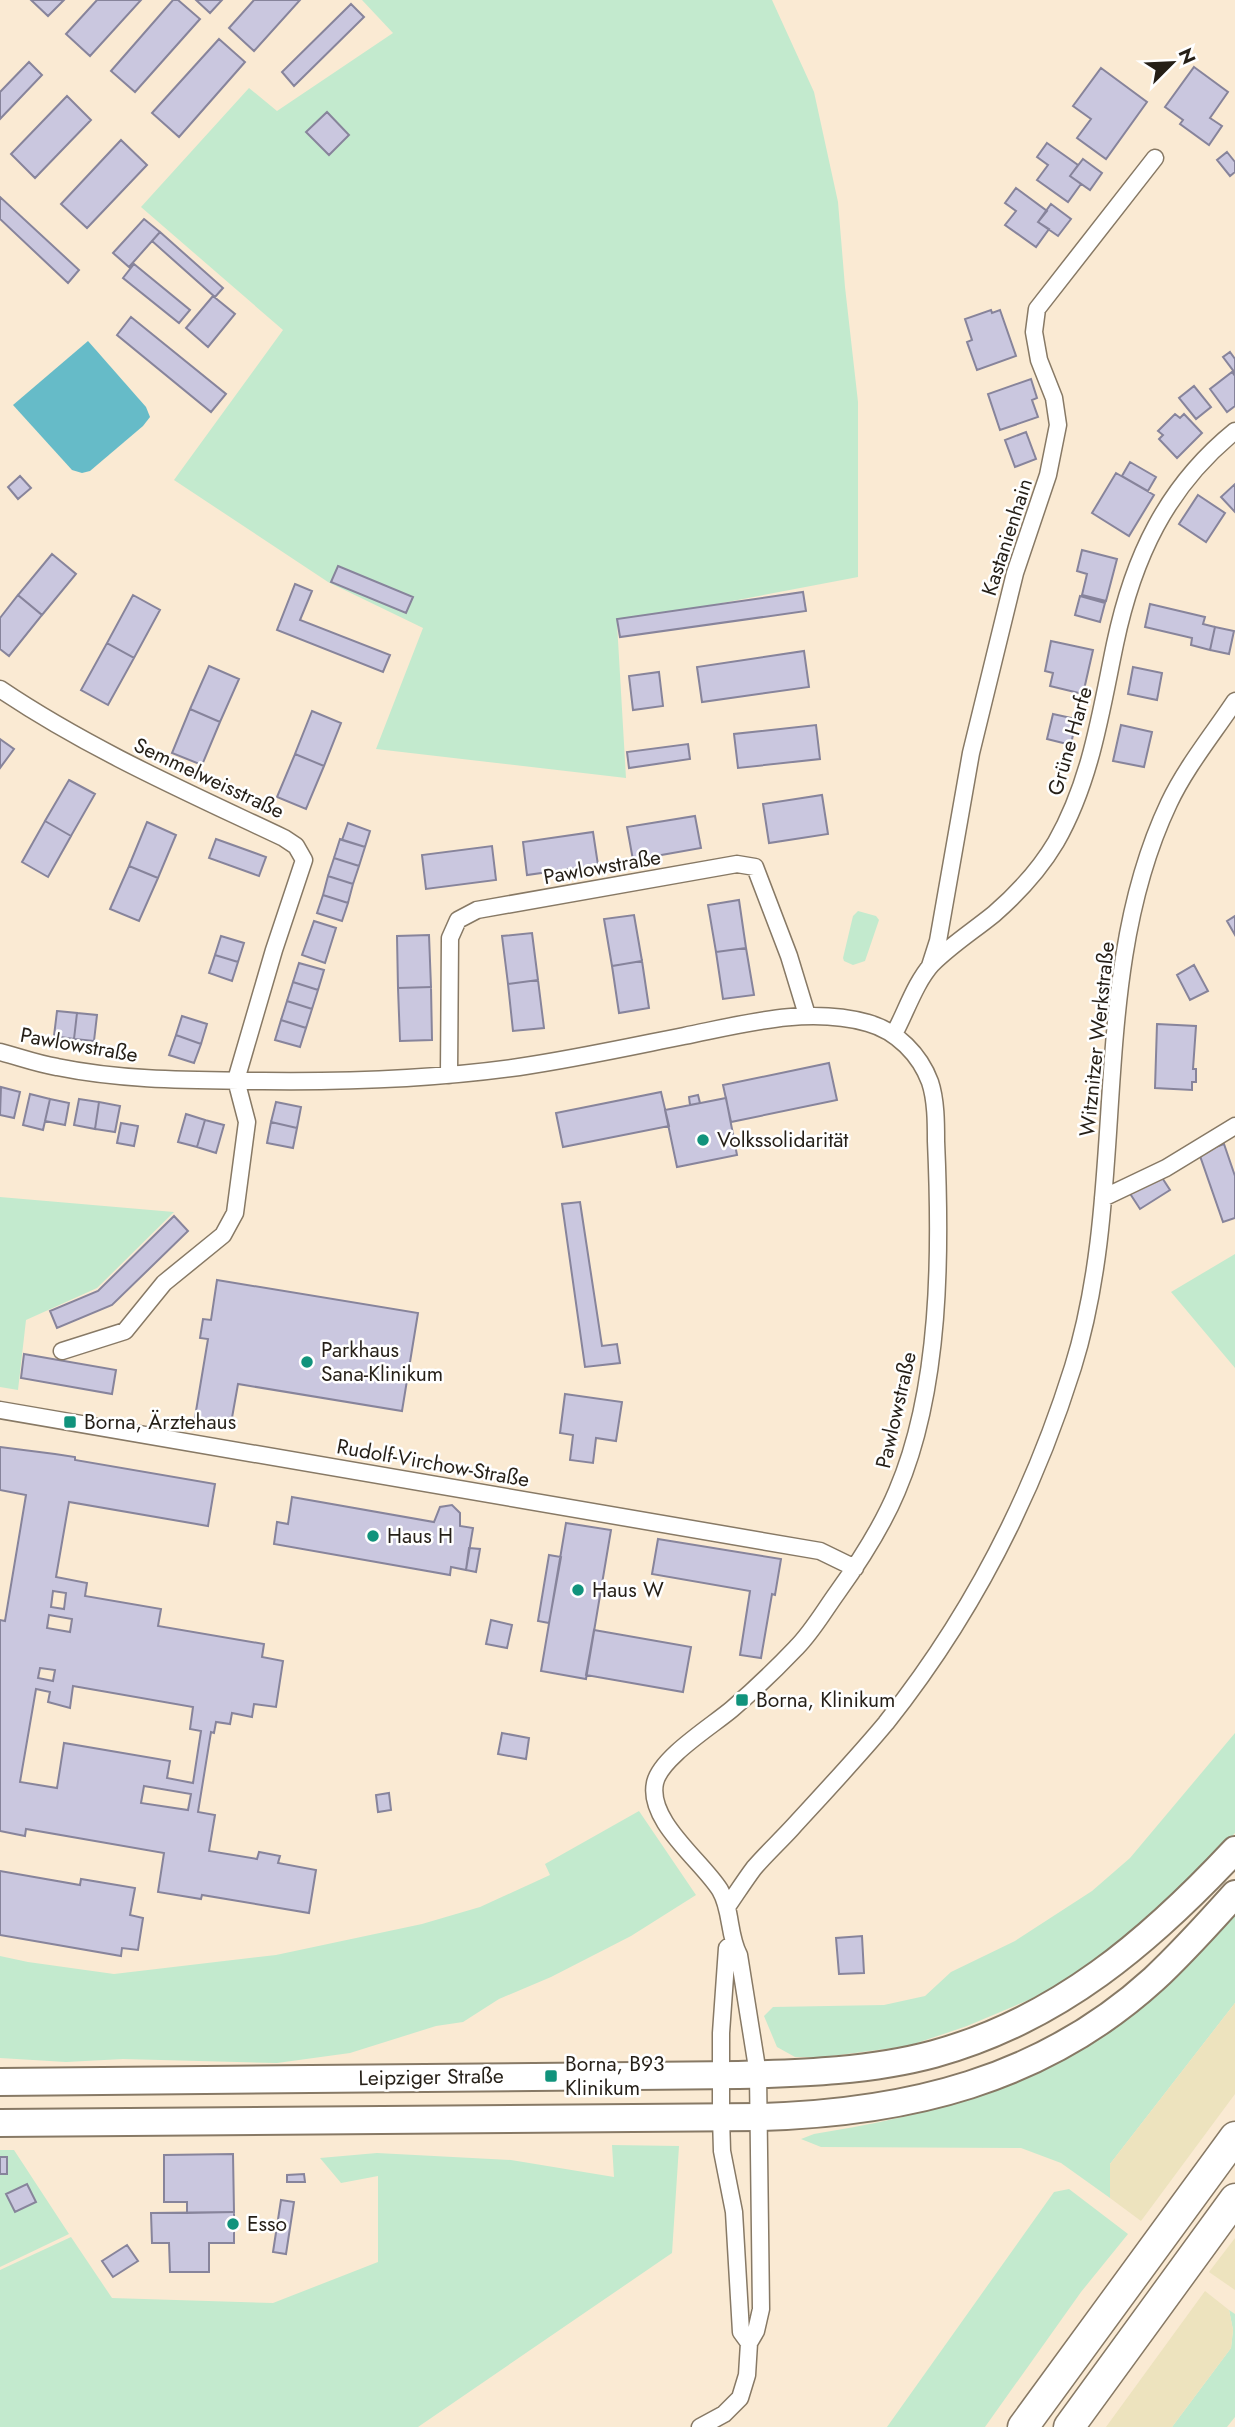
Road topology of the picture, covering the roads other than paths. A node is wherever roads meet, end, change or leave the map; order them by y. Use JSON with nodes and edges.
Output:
{"nodes":[{"id":1,"x":1155,"y":158,"type":"dead end"},
{"id":2,"x":1235,"y":431,"type":"edge"},
{"id":3,"x":0,"y":689,"type":"edge"},
{"id":4,"x":1235,"y":701,"type":"edge"},
{"id":5,"x":930,"y":966,"type":"junction"},
{"id":6,"x":807,"y":1015,"type":"junction"},
{"id":7,"x":894,"y":1034,"type":"junction"},
{"id":8,"x":0,"y":1052,"type":"edge"},
{"id":9,"x":449,"y":1075,"type":"junction"},
{"id":10,"x":236,"y":1080,"type":"junction"},
{"id":11,"x":1235,"y":1126,"type":"edge"},
{"id":12,"x":1103,"y":1198,"type":"junction"},
{"id":13,"x":62,"y":1351,"type":"dead end"},
{"id":14,"x":0,"y":1410,"type":"edge"},
{"id":15,"x":855,"y":1568,"type":"junction"},
{"id":16,"x":1235,"y":1850,"type":"edge"},
{"id":17,"x":1235,"y":1894,"type":"edge"},
{"id":18,"x":727,"y":1907,"type":"junction"},
{"id":19,"x":733,"y":1943,"type":"junction"},
{"id":20,"x":758,"y":2074,"type":"junction"},
{"id":21,"x":721,"y":2075,"type":"junction"},
{"id":22,"x":0,"y":2082,"type":"edge"},
{"id":23,"x":721,"y":2117,"type":"junction"},
{"id":24,"x":759,"y":2117,"type":"junction"},
{"id":25,"x":0,"y":2123,"type":"edge"},
{"id":26,"x":1235,"y":2137,"type":"edge"},
{"id":27,"x":1235,"y":2199,"type":"edge"},
{"id":28,"x":749,"y":2343,"type":"junction"},
{"id":29,"x":700,"y":2427,"type":"edge"},
{"id":30,"x":1023,"y":2427,"type":"edge"},
{"id":31,"x":1069,"y":2427,"type":"edge"}],
"edges":[{"from":1,"to":5,"type":"street","name":"Kastanienhain"},
{"from":2,"to":5,"type":"street","name":"Grüne Harfe"},
{"from":3,"to":10,"type":"street","name":"Semmelweisstraße"},
{"from":4,"to":12,"type":"street","name":"Witznitzer Werkstraße"},
{"from":5,"to":7,"type":"street","name":"Grüne Harfe"},
{"from":6,"to":7,"type":"street","name":"Pawlowstraße"},
{"from":6,"to":9,"type":"street","name":"Pawlowstraße"},
{"from":6,"to":9,"type":"street","name":"Pawlowstraße"},
{"from":7,"to":15,"type":"street","name":"Pawlowstraße"},
{"from":8,"to":10,"type":"street","name":"Pawlowstraße"},
{"from":9,"to":10,"type":"street","name":"Pawlowstraße"},
{"from":10,"to":13,"type":"street"},
{"from":11,"to":12,"type":"street"},
{"from":12,"to":18,"type":"street","name":"Witznitzer Werkstraße"},
{"from":14,"to":15,"type":"street","name":"Rudolf-Virchow-Straße"},
{"from":15,"to":18,"type":"street","name":"Pawlowstraße"},
{"from":16,"to":20,"type":"main road","name":"Leipziger Straße"},
{"from":17,"to":24,"type":"main road","name":"Leipziger Straße"},
{"from":18,"to":19,"type":"street"},
{"from":19,"to":20,"type":"street"},
{"from":19,"to":21,"type":"street"},
{"from":20,"to":21,"type":"main road","name":"Leipziger Straße"},
{"from":20,"to":24,"type":"street"},
{"from":21,"to":22,"type":"main road","name":"Leipziger Straße"},
{"from":21,"to":23,"type":"street"},
{"from":23,"to":24,"type":"main road","name":"Leipziger Straße"},
{"from":23,"to":25,"type":"main road","name":"Leipziger Straße"},
{"from":23,"to":28,"type":"street"},
{"from":24,"to":28,"type":"street"},
{"from":26,"to":30,"type":"highway"},
{"from":27,"to":31,"type":"highway"},
{"from":28,"to":29,"type":"street"}]}
